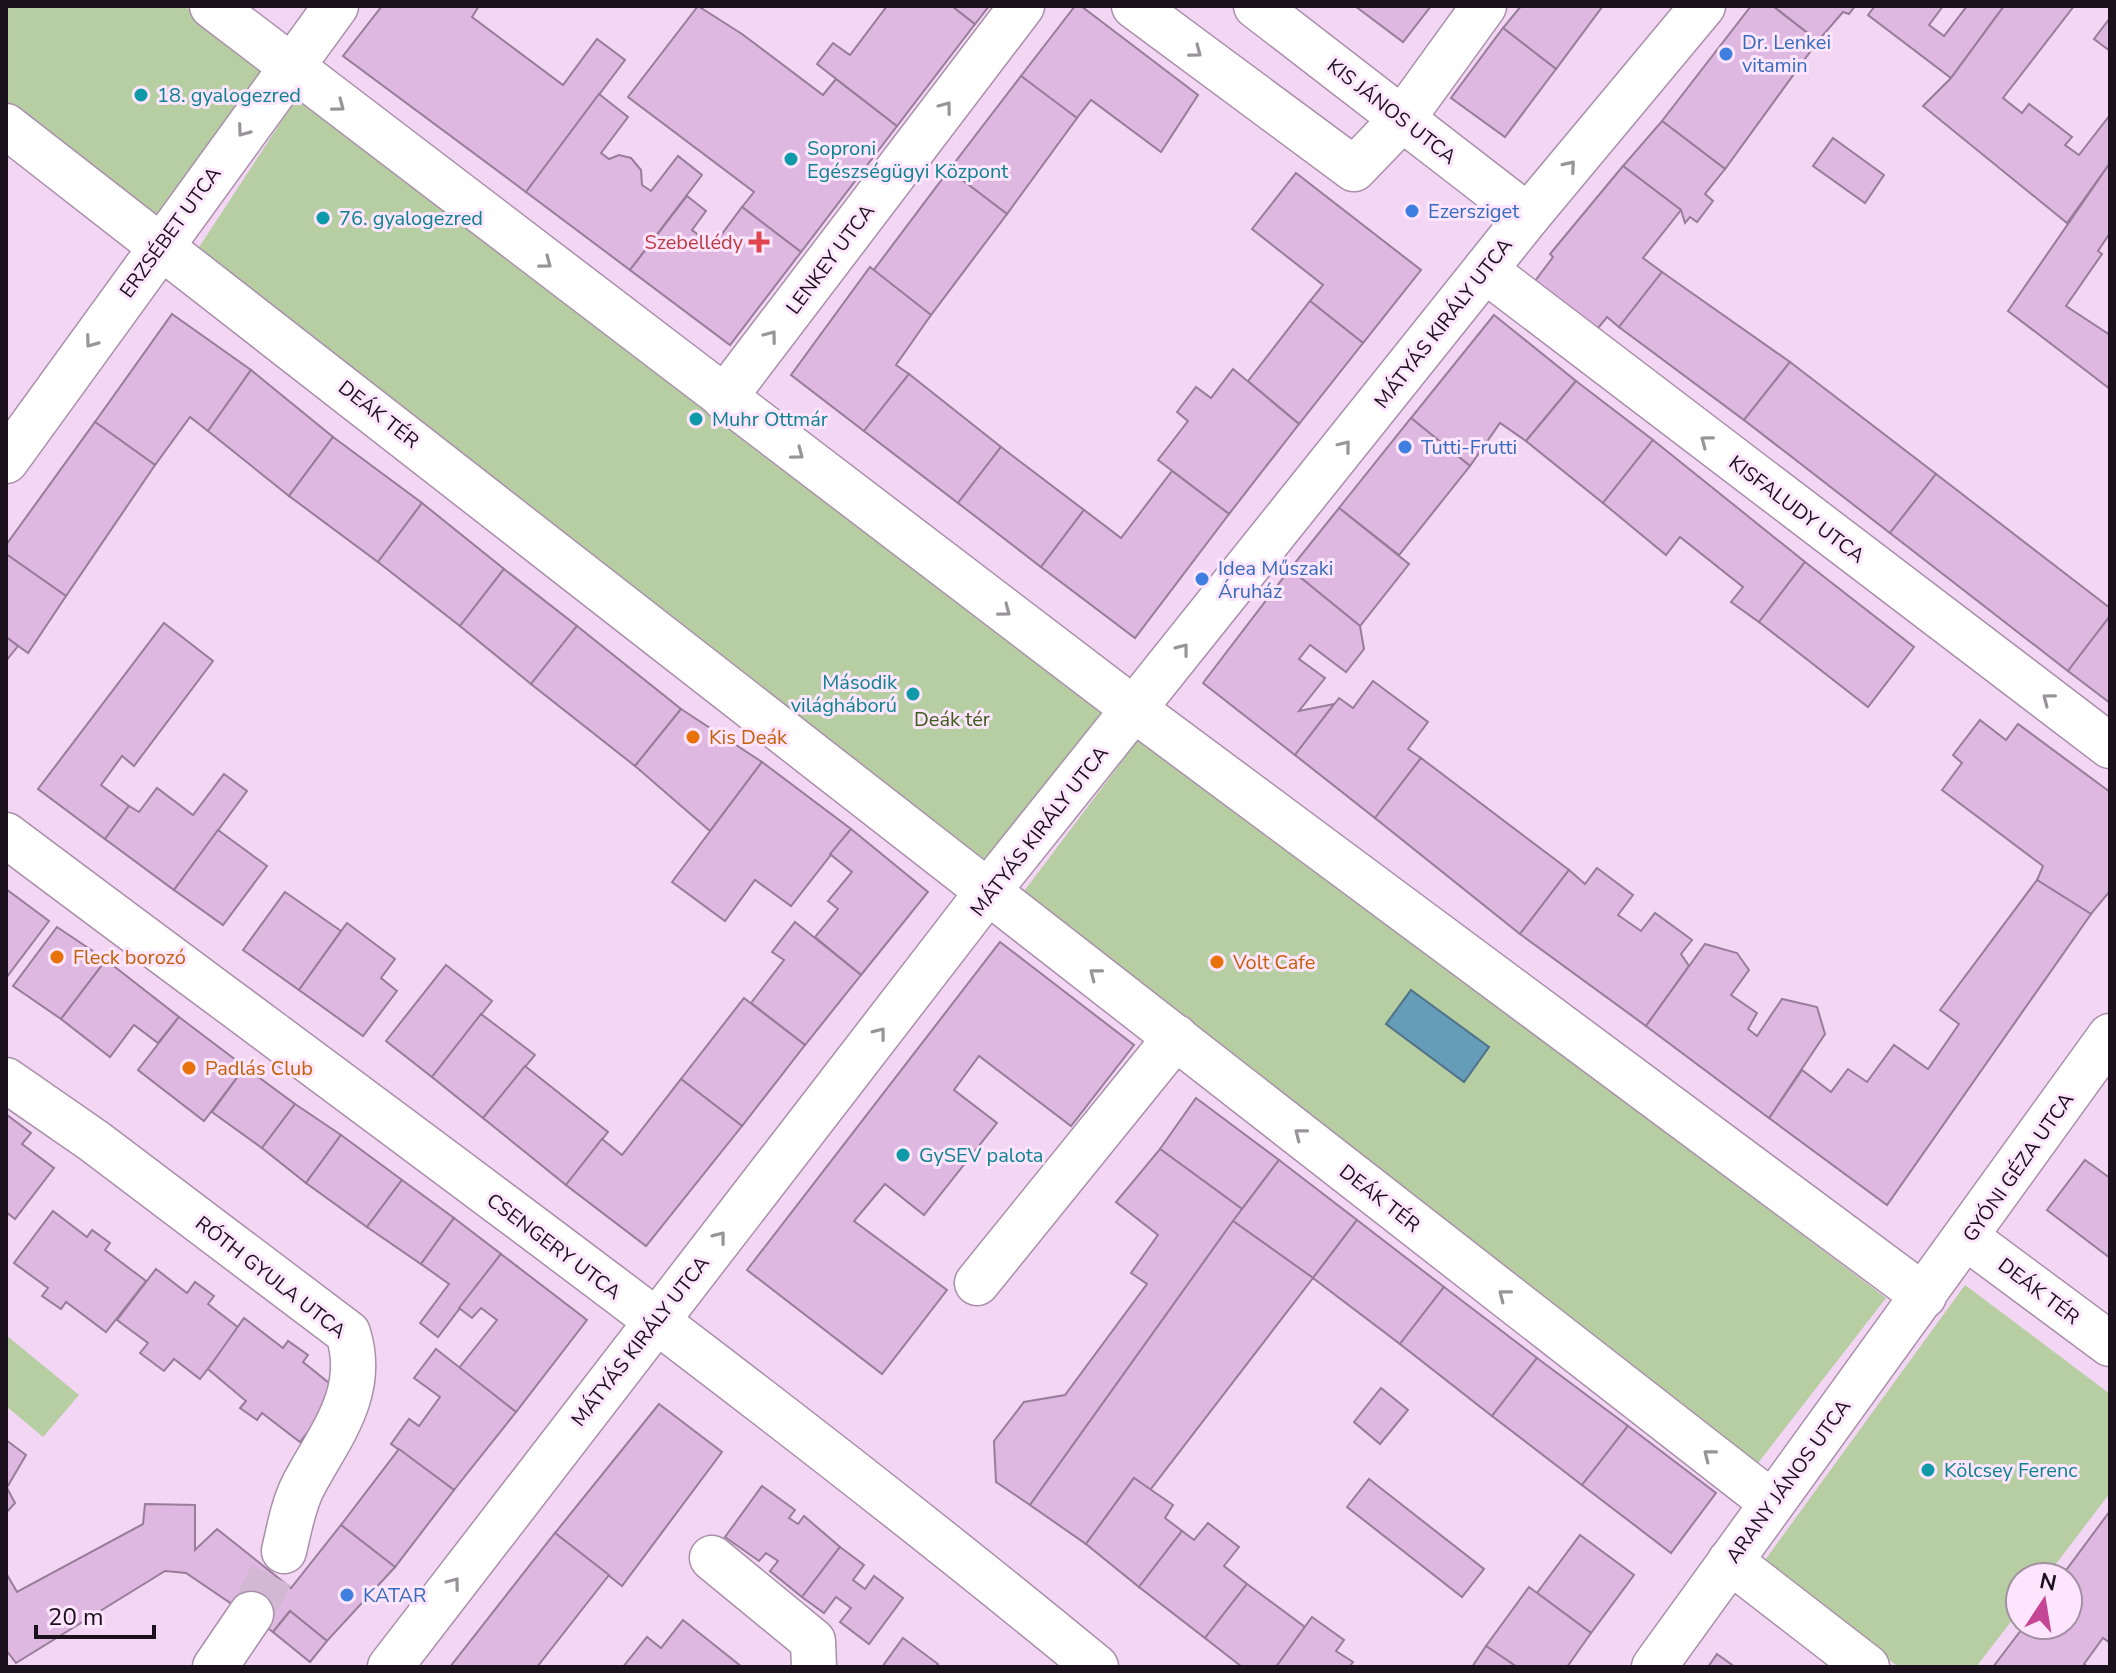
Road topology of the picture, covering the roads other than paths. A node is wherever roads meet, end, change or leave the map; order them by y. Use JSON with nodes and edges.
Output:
{"nodes":[{"id":1,"x":212,"y":6,"type":"edge"},
{"id":2,"x":336,"y":6,"type":"edge"},
{"id":3,"x":1022,"y":6,"type":"edge"},
{"id":4,"x":1134,"y":6,"type":"edge"},
{"id":5,"x":1256,"y":6,"type":"edge"},
{"id":6,"x":1484,"y":6,"type":"edge"},
{"id":7,"x":1703,"y":6,"type":"edge"},
{"id":8,"x":299,"y":55,"type":"junction"},
{"id":9,"x":1403,"y":118,"type":"junction"},
{"id":10,"x":6,"y":126,"type":"edge"},
{"id":11,"x":1528,"y":216,"type":"junction"},
{"id":12,"x":161,"y":244,"type":"junction"},
{"id":13,"x":1485,"y":270,"type":"junction"},
{"id":14,"x":724,"y":398,"type":"junction"},
{"id":15,"x":6,"y":461,"type":"edge"},
{"id":16,"x":1135,"y":710,"type":"junction"},
{"id":17,"x":2110,"y":746,"type":"edge"},
{"id":18,"x":6,"y":835,"type":"edge"},
{"id":19,"x":989,"y":890,"type":"junction"},
{"id":20,"x":2110,"y":1036,"type":"edge"},
{"id":21,"x":1176,"y":1037,"type":"junction"},
{"id":22,"x":6,"y":1080,"type":"edge"},
{"id":23,"x":1967,"y":1238,"type":"junction"},
{"id":24,"x":977,"y":1283,"type":"dead end"},
{"id":25,"x":1924,"y":1296,"type":"junction"},
{"id":26,"x":654,"y":1321,"type":"junction"},
{"id":27,"x":2110,"y":1344,"type":"edge"},
{"id":28,"x":1771,"y":1502,"type":"junction"},
{"id":29,"x":284,"y":1551,"type":"tunnel mouth"},
{"id":30,"x":712,"y":1558,"type":"dead end"},
{"id":31,"x":1730,"y":1561,"type":"junction"},
{"id":32,"x":251,"y":1614,"type":"tunnel mouth"},
{"id":33,"x":215,"y":1667,"type":"edge"},
{"id":34,"x":390,"y":1667,"type":"edge"},
{"id":35,"x":814,"y":1667,"type":"edge"},
{"id":36,"x":1096,"y":1667,"type":"edge"},
{"id":37,"x":1654,"y":1667,"type":"edge"},
{"id":38,"x":1867,"y":1667,"type":"edge"}],
"edges":[{"from":1,"to":8,"type":"street"},
{"from":2,"to":8,"type":"street","name":"ERZSÉBET UTCA"},
{"from":14,"to":3,"type":"street","name":"LENKEY UTCA","one_way":true},
{"from":4,"to":9,"type":"street","one_way":true},
{"from":5,"to":9,"type":"street","name":"KIS JÁNOS UTCA"},
{"from":6,"to":9,"type":"street"},
{"from":11,"to":7,"type":"street","name":"MÁTYÁS KIRÁLY UTCA","one_way":true},
{"from":8,"to":12,"type":"street","name":"ERZSÉBET UTCA","one_way":true},
{"from":8,"to":14,"type":"street","one_way":true},
{"from":9,"to":11,"type":"street","name":"KIS JÁNOS UTCA"},
{"from":10,"to":12,"type":"street","name":"DEÁK TÉR"},
{"from":11,"to":13,"type":"street","name":"MÁTYÁS KIRÁLY UTCA"},
{"from":12,"to":15,"type":"street","name":"ERZSÉBET UTCA","one_way":true},
{"from":12,"to":19,"type":"street","name":"DEÁK TÉR"},
{"from":16,"to":13,"type":"street","name":"MÁTYÁS KIRÁLY UTCA","one_way":true},
{"from":17,"to":13,"type":"street","name":"KISFALUDY UTCA","one_way":true},
{"from":14,"to":16,"type":"street","one_way":true},
{"from":16,"to":19,"type":"street","name":"MÁTYÁS KIRÁLY UTCA"},
{"from":16,"to":25,"type":"street"},
{"from":18,"to":26,"type":"street","name":"CSENGERY UTCA"},
{"from":21,"to":19,"type":"street","name":"DEÁK TÉR","one_way":true},
{"from":26,"to":19,"type":"street","name":"MÁTYÁS KIRÁLY UTCA","one_way":true},
{"from":20,"to":23,"type":"street","name":"GYÓNI GÉZA UTCA"},
{"from":21,"to":24,"type":"street"},
{"from":28,"to":21,"type":"street","name":"DEÁK TÉR","one_way":true},
{"from":22,"to":29,"type":"street","name":"RÓTH GYULA UTCA"},
{"from":23,"to":25,"type":"street","name":"GYÓNI GÉZA UTCA"},
{"from":23,"to":27,"type":"street","name":"DEÁK TÉR"},
{"from":25,"to":28,"type":"street","name":"ARANY JÁNOS UTCA"},
{"from":34,"to":26,"type":"street","name":"MÁTYÁS KIRÁLY UTCA","one_way":true},
{"from":26,"to":36,"type":"street","name":"CSENGERY UTCA"},
{"from":28,"to":31,"type":"street","name":"ARANY JÁNOS UTCA"},
{"from":30,"to":35,"type":"street"},
{"from":31,"to":37,"type":"street","name":"ARANY JÁNOS UTCA"},
{"from":31,"to":38,"type":"street"},
{"from":32,"to":33,"type":"street"}]}
